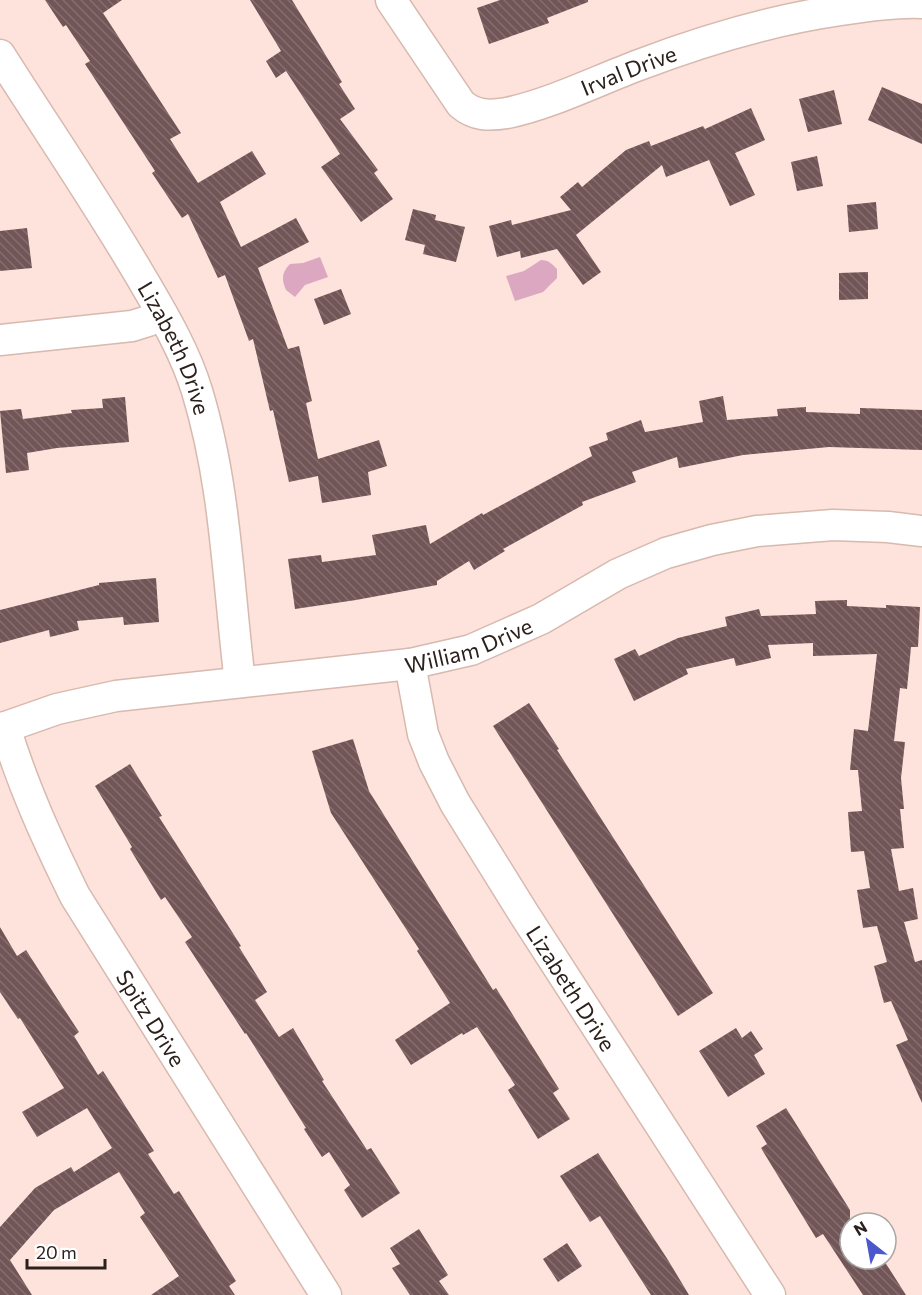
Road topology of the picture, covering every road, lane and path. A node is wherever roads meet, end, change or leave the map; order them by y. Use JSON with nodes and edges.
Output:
{"nodes":[{"id":1,"x":391,"y":0,"type":"edge"},
{"id":2,"x":909,"y":2,"type":"edge"},
{"id":3,"x":0,"y":55,"type":"edge"},
{"id":4,"x":162,"y":314,"type":"junction"},
{"id":5,"x":0,"y":340,"type":"edge"},
{"id":6,"x":922,"y":531,"type":"edge"},
{"id":7,"x":410,"y":664,"type":"junction"},
{"id":8,"x":240,"y":682,"type":"junction"},
{"id":9,"x":3,"y":728,"type":"edge"},
{"id":10,"x":326,"y":1295,"type":"edge"},
{"id":11,"x":770,"y":1295,"type":"edge"}],
"edges":[{"from":1,"to":2,"type":"street","name":"Irval Drive"},
{"from":3,"to":4,"type":"street","name":"Lizabeth Drive"},
{"from":4,"to":5,"type":"street"},
{"from":4,"to":8,"type":"street","name":"Lizabeth Drive"},
{"from":6,"to":7,"type":"street","name":"William Drive"},
{"from":7,"to":8,"type":"street","name":"William Drive"},
{"from":7,"to":11,"type":"street","name":"Lizabeth Drive"},
{"from":8,"to":9,"type":"street","name":"William Drive"},
{"from":9,"to":10,"type":"street","name":"Spitz Drive"}]}
